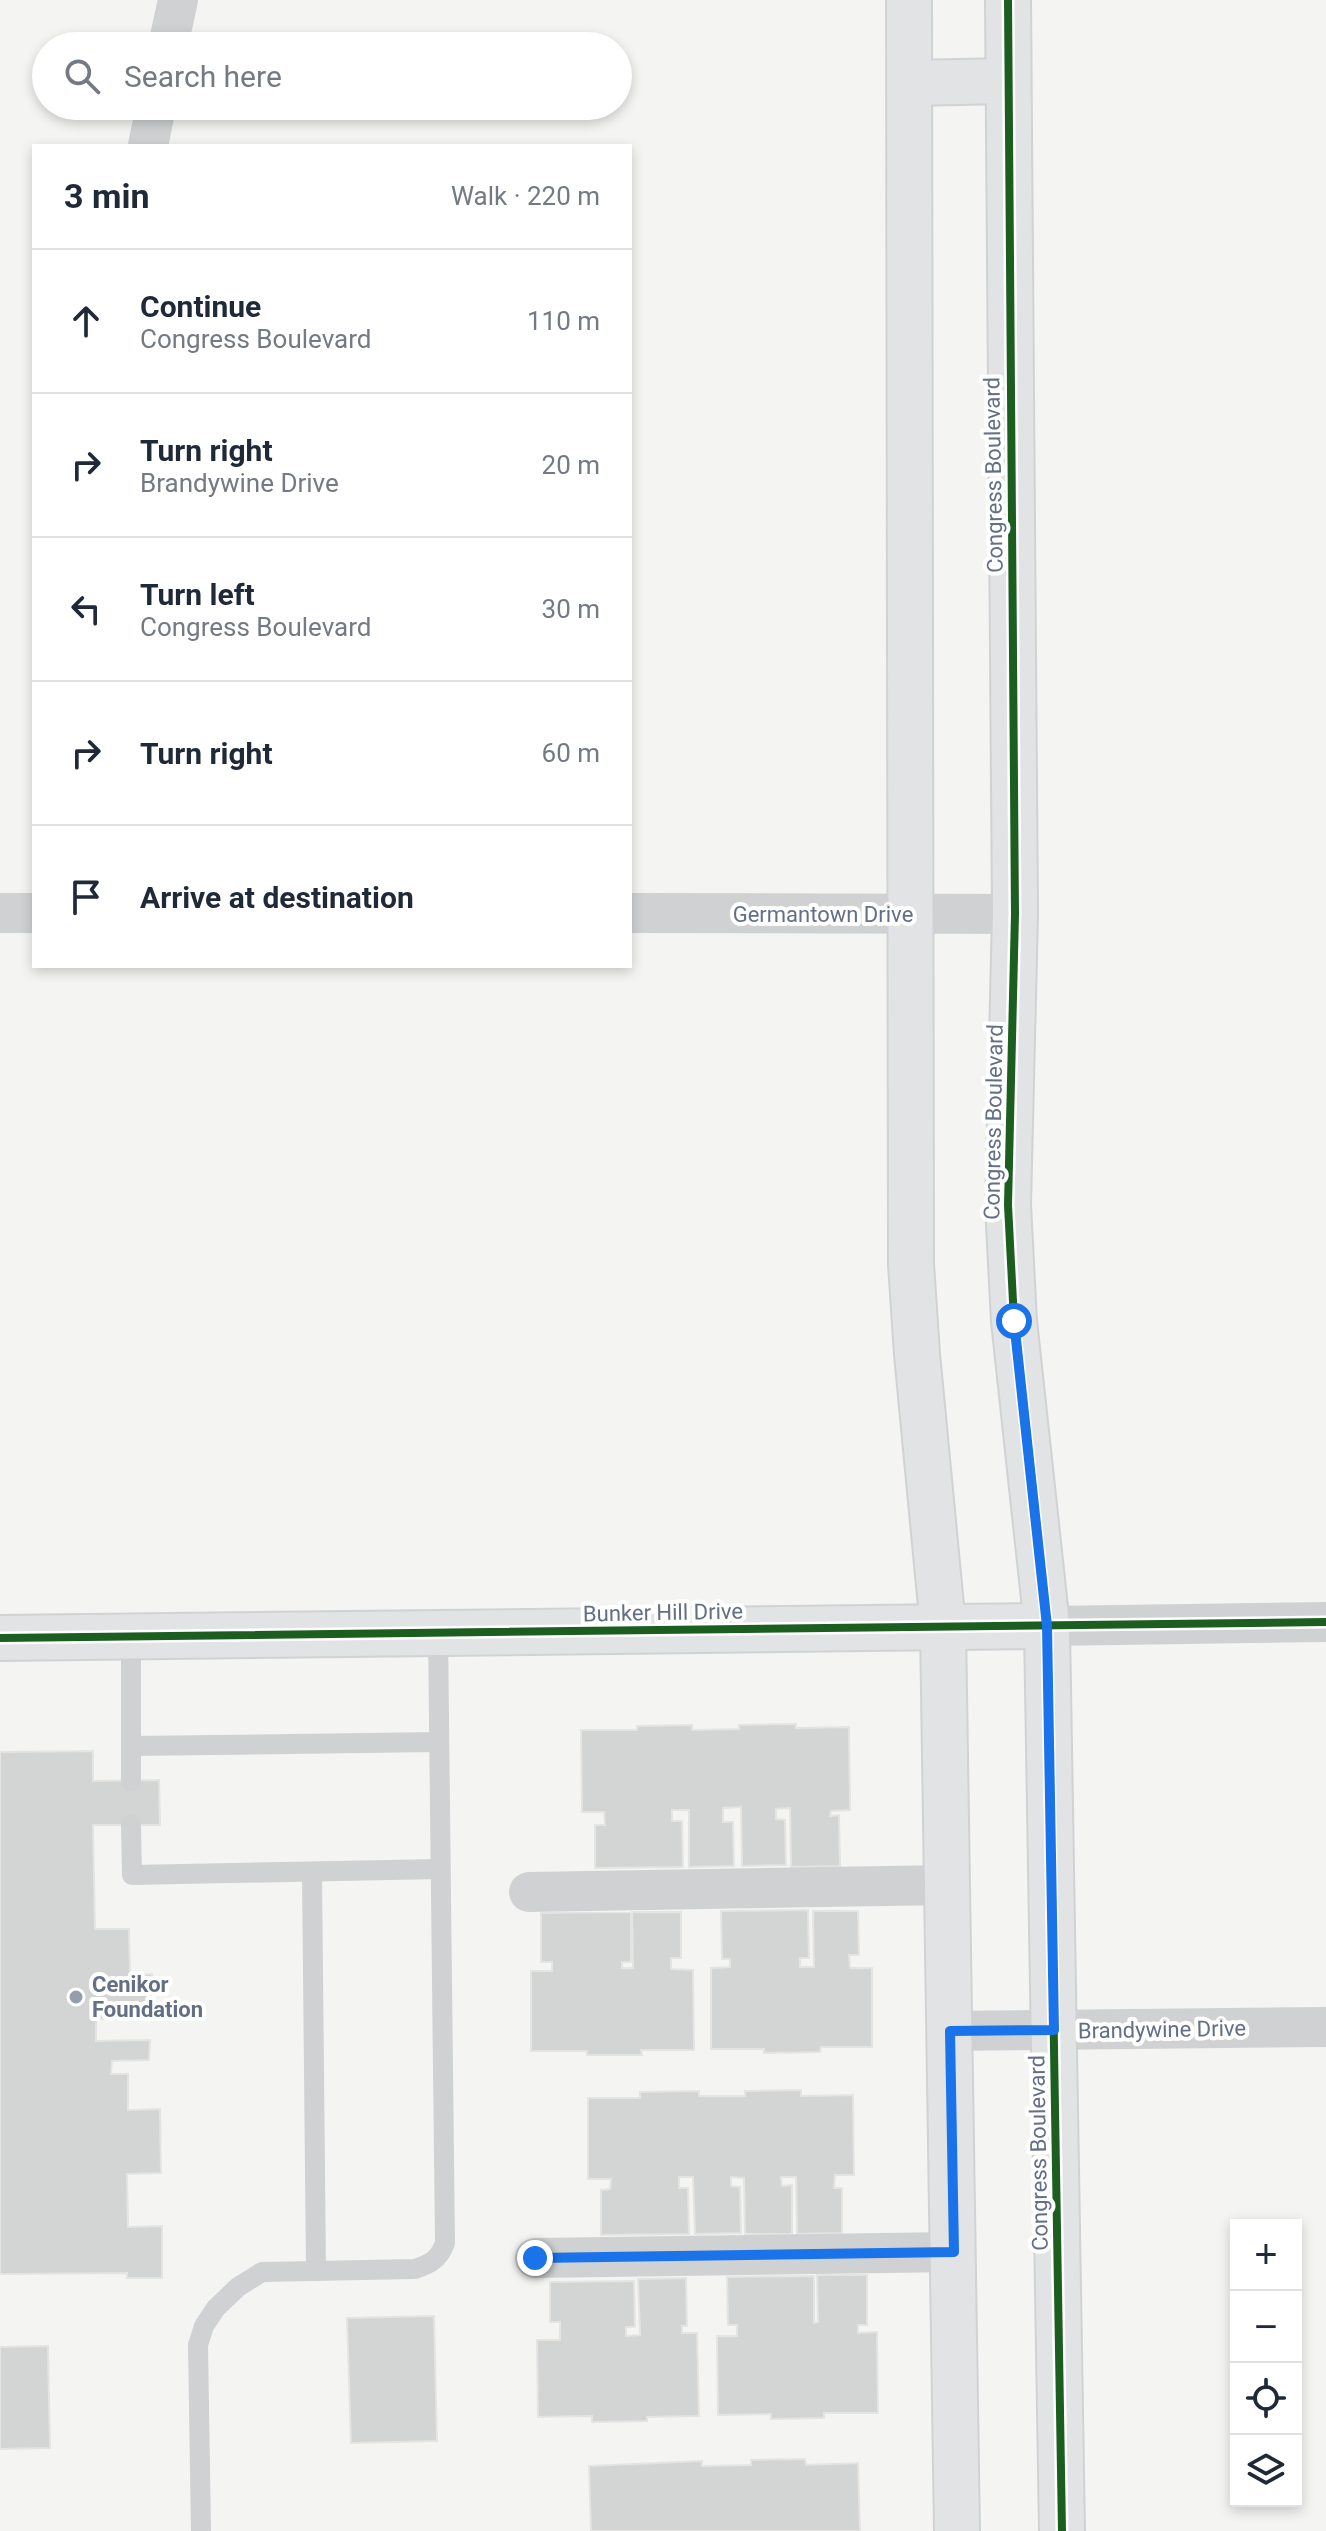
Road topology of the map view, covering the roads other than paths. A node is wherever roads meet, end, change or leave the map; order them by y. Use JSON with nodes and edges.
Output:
{"nodes":[{"id":1,"x":178,"y":0,"type":"edge"},
{"id":2,"x":909,"y":0,"type":"edge"},
{"id":3,"x":1008,"y":0,"type":"edge"},
{"id":4,"x":171,"y":32,"type":"edge"},
{"id":5,"x":1008,"y":81,"type":"junction"},
{"id":6,"x":910,"y":83,"type":"junction"},
{"id":7,"x":153,"y":120,"type":"edge"},
{"id":8,"x":148,"y":144,"type":"edge"},
{"id":9,"x":0,"y":913,"type":"edge"},
{"id":10,"x":32,"y":913,"type":"edge"},
{"id":11,"x":632,"y":913,"type":"edge"},
{"id":12,"x":911,"y":914,"type":"junction"},
{"id":13,"x":1015,"y":914,"type":"junction"},
{"id":14,"x":1326,"y":1622,"type":"edge"},
{"id":15,"x":1047,"y":1626,"type":"junction"},
{"id":16,"x":943,"y":1627,"type":"junction"},
{"id":17,"x":438,"y":1632,"type":"junction"},
{"id":18,"x":131,"y":1637,"type":"junction"},
{"id":19,"x":0,"y":1638,"type":"edge"},
{"id":20,"x":439,"y":1742,"type":"junction"},
{"id":21,"x":131,"y":1746,"type":"junction"},
{"id":22,"x":131,"y":1781,"type":"dead end"},
{"id":23,"x":131,"y":1825,"type":"dead end"},
{"id":24,"x":440,"y":1869,"type":"junction"},
{"id":25,"x":312,"y":1872,"type":"junction"},
{"id":26,"x":948,"y":1885,"type":"junction"},
{"id":27,"x":529,"y":1892,"type":"dead end"},
{"id":28,"x":1326,"y":2027,"type":"edge"},
{"id":29,"x":1054,"y":2030,"type":"junction"},
{"id":30,"x":950,"y":2031,"type":"junction"},
{"id":31,"x":954,"y":2252,"type":"junction"},
{"id":32,"x":535,"y":2258,"type":"dead end"},
{"id":33,"x":316,"y":2271,"type":"junction"},
{"id":34,"x":201,"y":2531,"type":"edge"},
{"id":35,"x":957,"y":2531,"type":"edge"},
{"id":36,"x":1062,"y":2531,"type":"edge"}],
"edges":[{"from":1,"to":4,"type":"street"},
{"from":2,"to":6,"type":"street"},
{"from":3,"to":5,"type":"street","name":"Congress Boulevard"},
{"from":5,"to":6,"type":"street"},
{"from":5,"to":13,"type":"street","name":"Congress Boulevard"},
{"from":6,"to":12,"type":"street"},
{"from":7,"to":8,"type":"street"},
{"from":9,"to":10,"type":"street"},
{"from":11,"to":12,"type":"street","name":"Germantown Drive"},
{"from":12,"to":13,"type":"street","name":"Germantown Drive"},
{"from":12,"to":16,"type":"street"},
{"from":13,"to":15,"type":"street","name":"Congress Boulevard"},
{"from":14,"to":15,"type":"street","name":"Bunker Hill Drive"},
{"from":15,"to":16,"type":"street","name":"Bunker Hill Drive"},
{"from":15,"to":29,"type":"street","name":"Congress Boulevard"},
{"from":16,"to":17,"type":"street","name":"Bunker Hill Drive"},
{"from":16,"to":26,"type":"street"},
{"from":17,"to":18,"type":"street","name":"Bunker Hill Drive"},
{"from":17,"to":20,"type":"lane"},
{"from":18,"to":19,"type":"street","name":"Bunker Hill Drive"},
{"from":18,"to":21,"type":"lane"},
{"from":20,"to":21,"type":"lane"},
{"from":20,"to":24,"type":"lane"},
{"from":21,"to":22,"type":"lane"},
{"from":23,"to":25,"type":"lane"},
{"from":24,"to":25,"type":"lane"},
{"from":24,"to":33,"type":"lane"},
{"from":25,"to":33,"type":"lane"},
{"from":26,"to":27,"type":"street"},
{"from":26,"to":30,"type":"street"},
{"from":28,"to":29,"type":"street","name":"Brandywine Drive"},
{"from":29,"to":30,"type":"street","name":"Brandywine Drive"},
{"from":29,"to":36,"type":"street","name":"Congress Boulevard"},
{"from":30,"to":31,"type":"street"},
{"from":31,"to":32,"type":"street"},
{"from":31,"to":35,"type":"street"},
{"from":33,"to":34,"type":"lane"}]}
